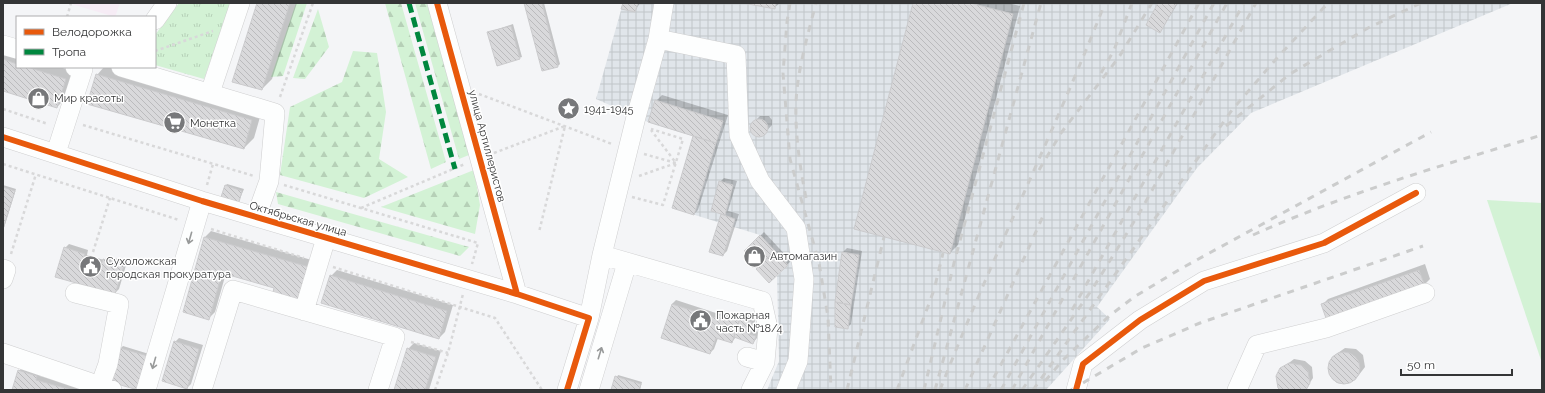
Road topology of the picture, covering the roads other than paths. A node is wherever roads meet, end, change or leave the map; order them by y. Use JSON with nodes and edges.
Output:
{"nodes":[{"id":1,"x":167,"y":3,"type":"edge"},
{"id":2,"x":240,"y":3,"type":"edge"},
{"id":3,"x":438,"y":3,"type":"edge"},
{"id":4,"x":664,"y":3,"type":"edge"},
{"id":5,"x":156,"y":19,"type":"edge"},
{"id":6,"x":658,"y":39,"type":"junction"},
{"id":7,"x":3,"y":45,"type":"edge"},
{"id":8,"x":16,"y":49,"type":"edge"},
{"id":9,"x":84,"y":68,"type":"edge"},
{"id":10,"x":124,"y":68,"type":"edge"},
{"id":11,"x":210,"y":93,"type":"junction"},
{"id":12,"x":3,"y":137,"type":"edge"},
{"id":13,"x":56,"y":153,"type":"junction"},
{"id":14,"x":1416,"y":193,"type":"dead end"},
{"id":15,"x":202,"y":201,"type":"junction"},
{"id":16,"x":256,"y":217,"type":"junction"},
{"id":17,"x":326,"y":238,"type":"junction"},
{"id":18,"x":602,"y":256,"type":"junction"},
{"id":19,"x":627,"y":263,"type":"junction"},
{"id":20,"x":75,"y":293,"type":"dead end"},
{"id":21,"x":1426,"y":293,"type":"dead end"},
{"id":22,"x":517,"y":294,"type":"junction"},
{"id":23,"x":304,"y":312,"type":"junction"},
{"id":24,"x":589,"y":318,"type":"junction"},
{"id":25,"x":3,"y":353,"type":"edge"},
{"id":26,"x":106,"y":388,"type":"edge"},
{"id":27,"x":146,"y":390,"type":"edge"},
{"id":28,"x":202,"y":390,"type":"edge"},
{"id":29,"x":378,"y":390,"type":"edge"},
{"id":30,"x":567,"y":390,"type":"edge"},
{"id":31,"x":589,"y":390,"type":"edge"},
{"id":32,"x":751,"y":390,"type":"edge"},
{"id":33,"x":786,"y":390,"type":"edge"},
{"id":34,"x":1076,"y":390,"type":"edge"},
{"id":35,"x":1237,"y":390,"type":"edge"}],
"edges":[{"from":1,"to":5,"type":"street"},
{"from":2,"to":11,"type":"street"},
{"from":3,"to":22,"type":"street","name":"улица Артиллеристов"},
{"from":4,"to":6,"type":"street"},
{"from":6,"to":18,"type":"street"},
{"from":6,"to":33,"type":"street"},
{"from":7,"to":8,"type":"street"},
{"from":9,"to":13,"type":"street"},
{"from":10,"to":11,"type":"street"},
{"from":11,"to":16,"type":"street"},
{"from":12,"to":13,"type":"street","name":"Октябрьская улица"},
{"from":13,"to":15,"type":"street","name":"Октябрьская улица"},
{"from":14,"to":34,"type":"street"},
{"from":15,"to":16,"type":"street","name":"Октябрьская улица"},
{"from":15,"to":27,"type":"street","one_way":true},
{"from":16,"to":17,"type":"street","name":"Октябрьская улица"},
{"from":17,"to":22,"type":"street","name":"Октябрьская улица"},
{"from":17,"to":23,"type":"street"},
{"from":18,"to":19,"type":"street"},
{"from":18,"to":24,"type":"street"},
{"from":31,"to":19,"type":"street","one_way":true},
{"from":19,"to":32,"type":"street"},
{"from":20,"to":26,"type":"street"},
{"from":21,"to":35,"type":"street"},
{"from":22,"to":24,"type":"street","name":"Октябрьская улица"},
{"from":23,"to":28,"type":"street"},
{"from":23,"to":29,"type":"street"},
{"from":24,"to":30,"type":"street"},
{"from":25,"to":26,"type":"street"}]}
